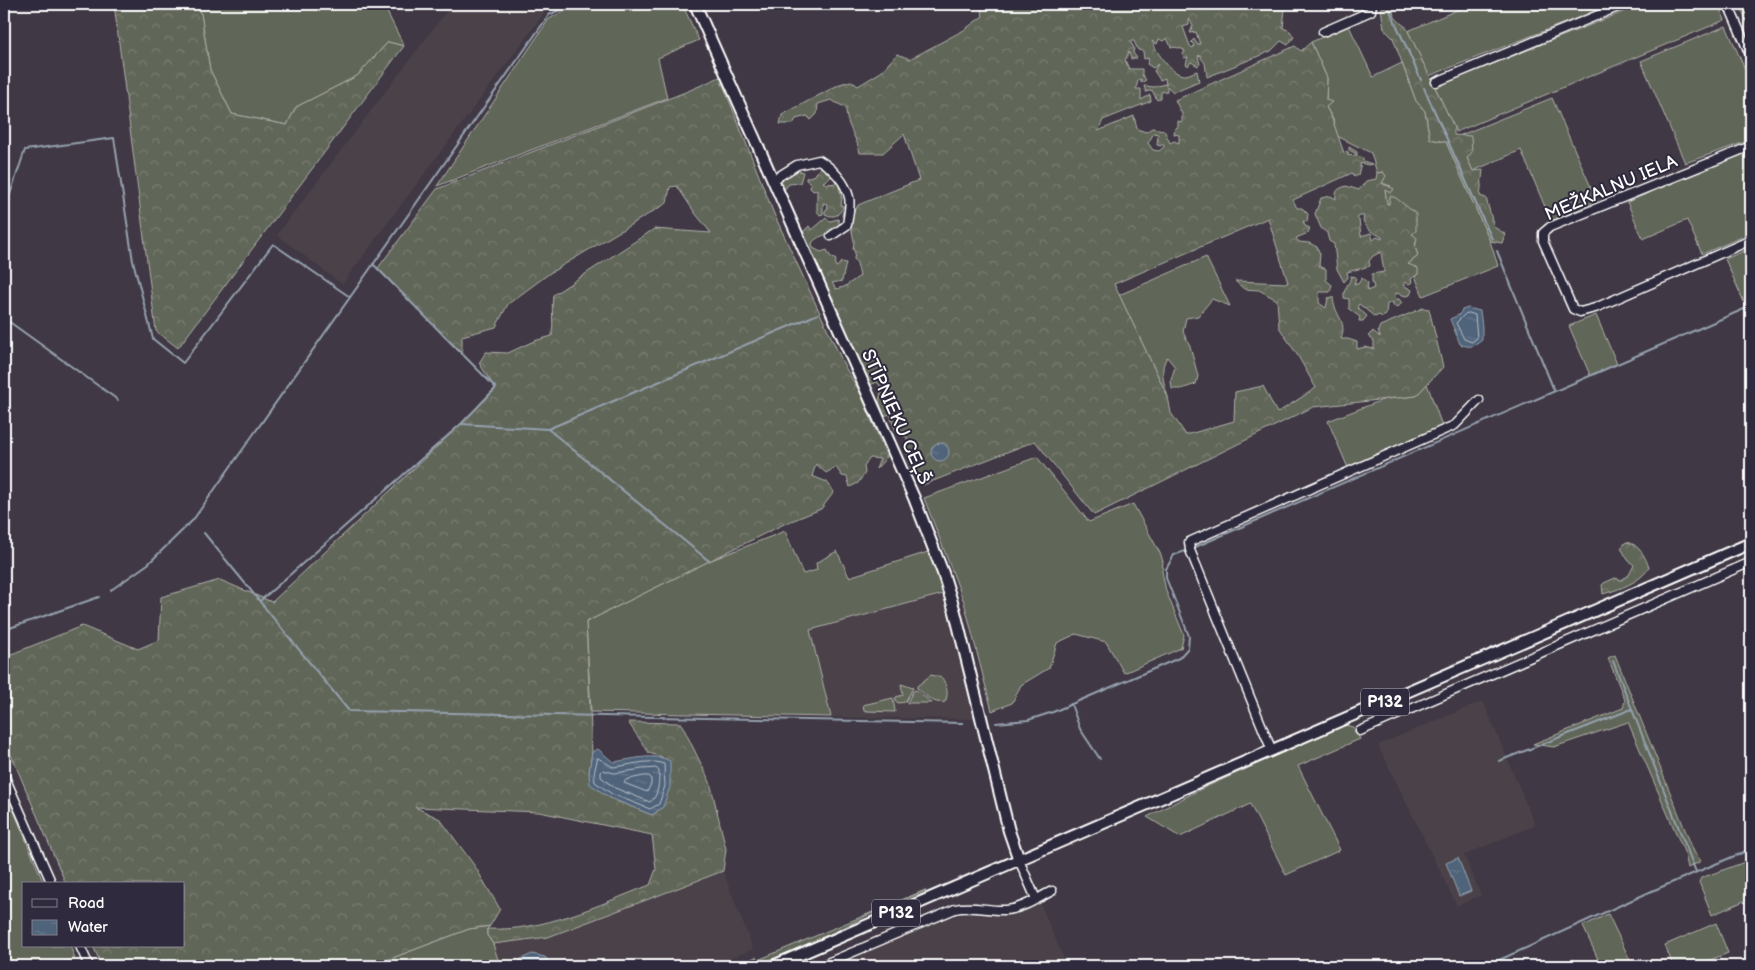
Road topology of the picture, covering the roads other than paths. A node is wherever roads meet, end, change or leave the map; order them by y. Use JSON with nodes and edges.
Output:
{"nodes":[{"id":1,"x":695,"y":4,"type":"edge"},
{"id":2,"x":1625,"y":4,"type":"edge"},
{"id":3,"x":1728,"y":4,"type":"edge"},
{"id":4,"x":1372,"y":8,"type":"edge"},
{"id":5,"x":1323,"y":32,"type":"dead end"},
{"id":6,"x":1751,"y":57,"type":"edge"},
{"id":7,"x":1436,"y":82,"type":"dead end"},
{"id":8,"x":1751,"y":146,"type":"edge"},
{"id":9,"x":772,"y":180,"type":"junction"},
{"id":10,"x":831,"y":236,"type":"dead end"},
{"id":11,"x":1751,"y":240,"type":"edge"},
{"id":12,"x":1479,"y":400,"type":"dead end"},
{"id":13,"x":1751,"y":543,"type":"edge"},
{"id":14,"x":1751,"y":562,"type":"edge"},
{"id":15,"x":1360,"y":731,"type":"dead end"},
{"id":16,"x":1272,"y":751,"type":"junction"},
{"id":17,"x":4,"y":775,"type":"edge"},
{"id":18,"x":1019,"y":860,"type":"junction"},
{"id":19,"x":51,"y":882,"type":"edge"},
{"id":20,"x":1052,"y":891,"type":"dead end"},
{"id":21,"x":1036,"y":899,"type":"junction"},
{"id":22,"x":81,"y":948,"type":"edge"},
{"id":23,"x":89,"y":966,"type":"edge"},
{"id":24,"x":773,"y":966,"type":"edge"},
{"id":25,"x":820,"y":966,"type":"edge"}],
"edges":[{"from":1,"to":9,"type":"main road","name":"STĪPNIEKU CEĻŠ"},
{"from":2,"to":7,"type":"street"},
{"from":3,"to":6,"type":"street"},
{"from":4,"to":5,"type":"street"},
{"from":8,"to":11,"type":"street","name":"MEŽKALNU IELA"},
{"from":9,"to":10,"type":"street"},
{"from":9,"to":18,"type":"main road","name":"STĪPNIEKU CEĻŠ"},
{"from":12,"to":16,"type":"street"},
{"from":13,"to":16,"type":"main road","number":"P132"},
{"from":14,"to":15,"type":"street"},
{"from":16,"to":18,"type":"main road","number":"P132"},
{"from":17,"to":19,"type":"street"},
{"from":18,"to":21,"type":"street"},
{"from":18,"to":24,"type":"main road","number":"P132"},
{"from":20,"to":21,"type":"street"},
{"from":21,"to":25,"type":"street"},
{"from":22,"to":23,"type":"street"}]}
